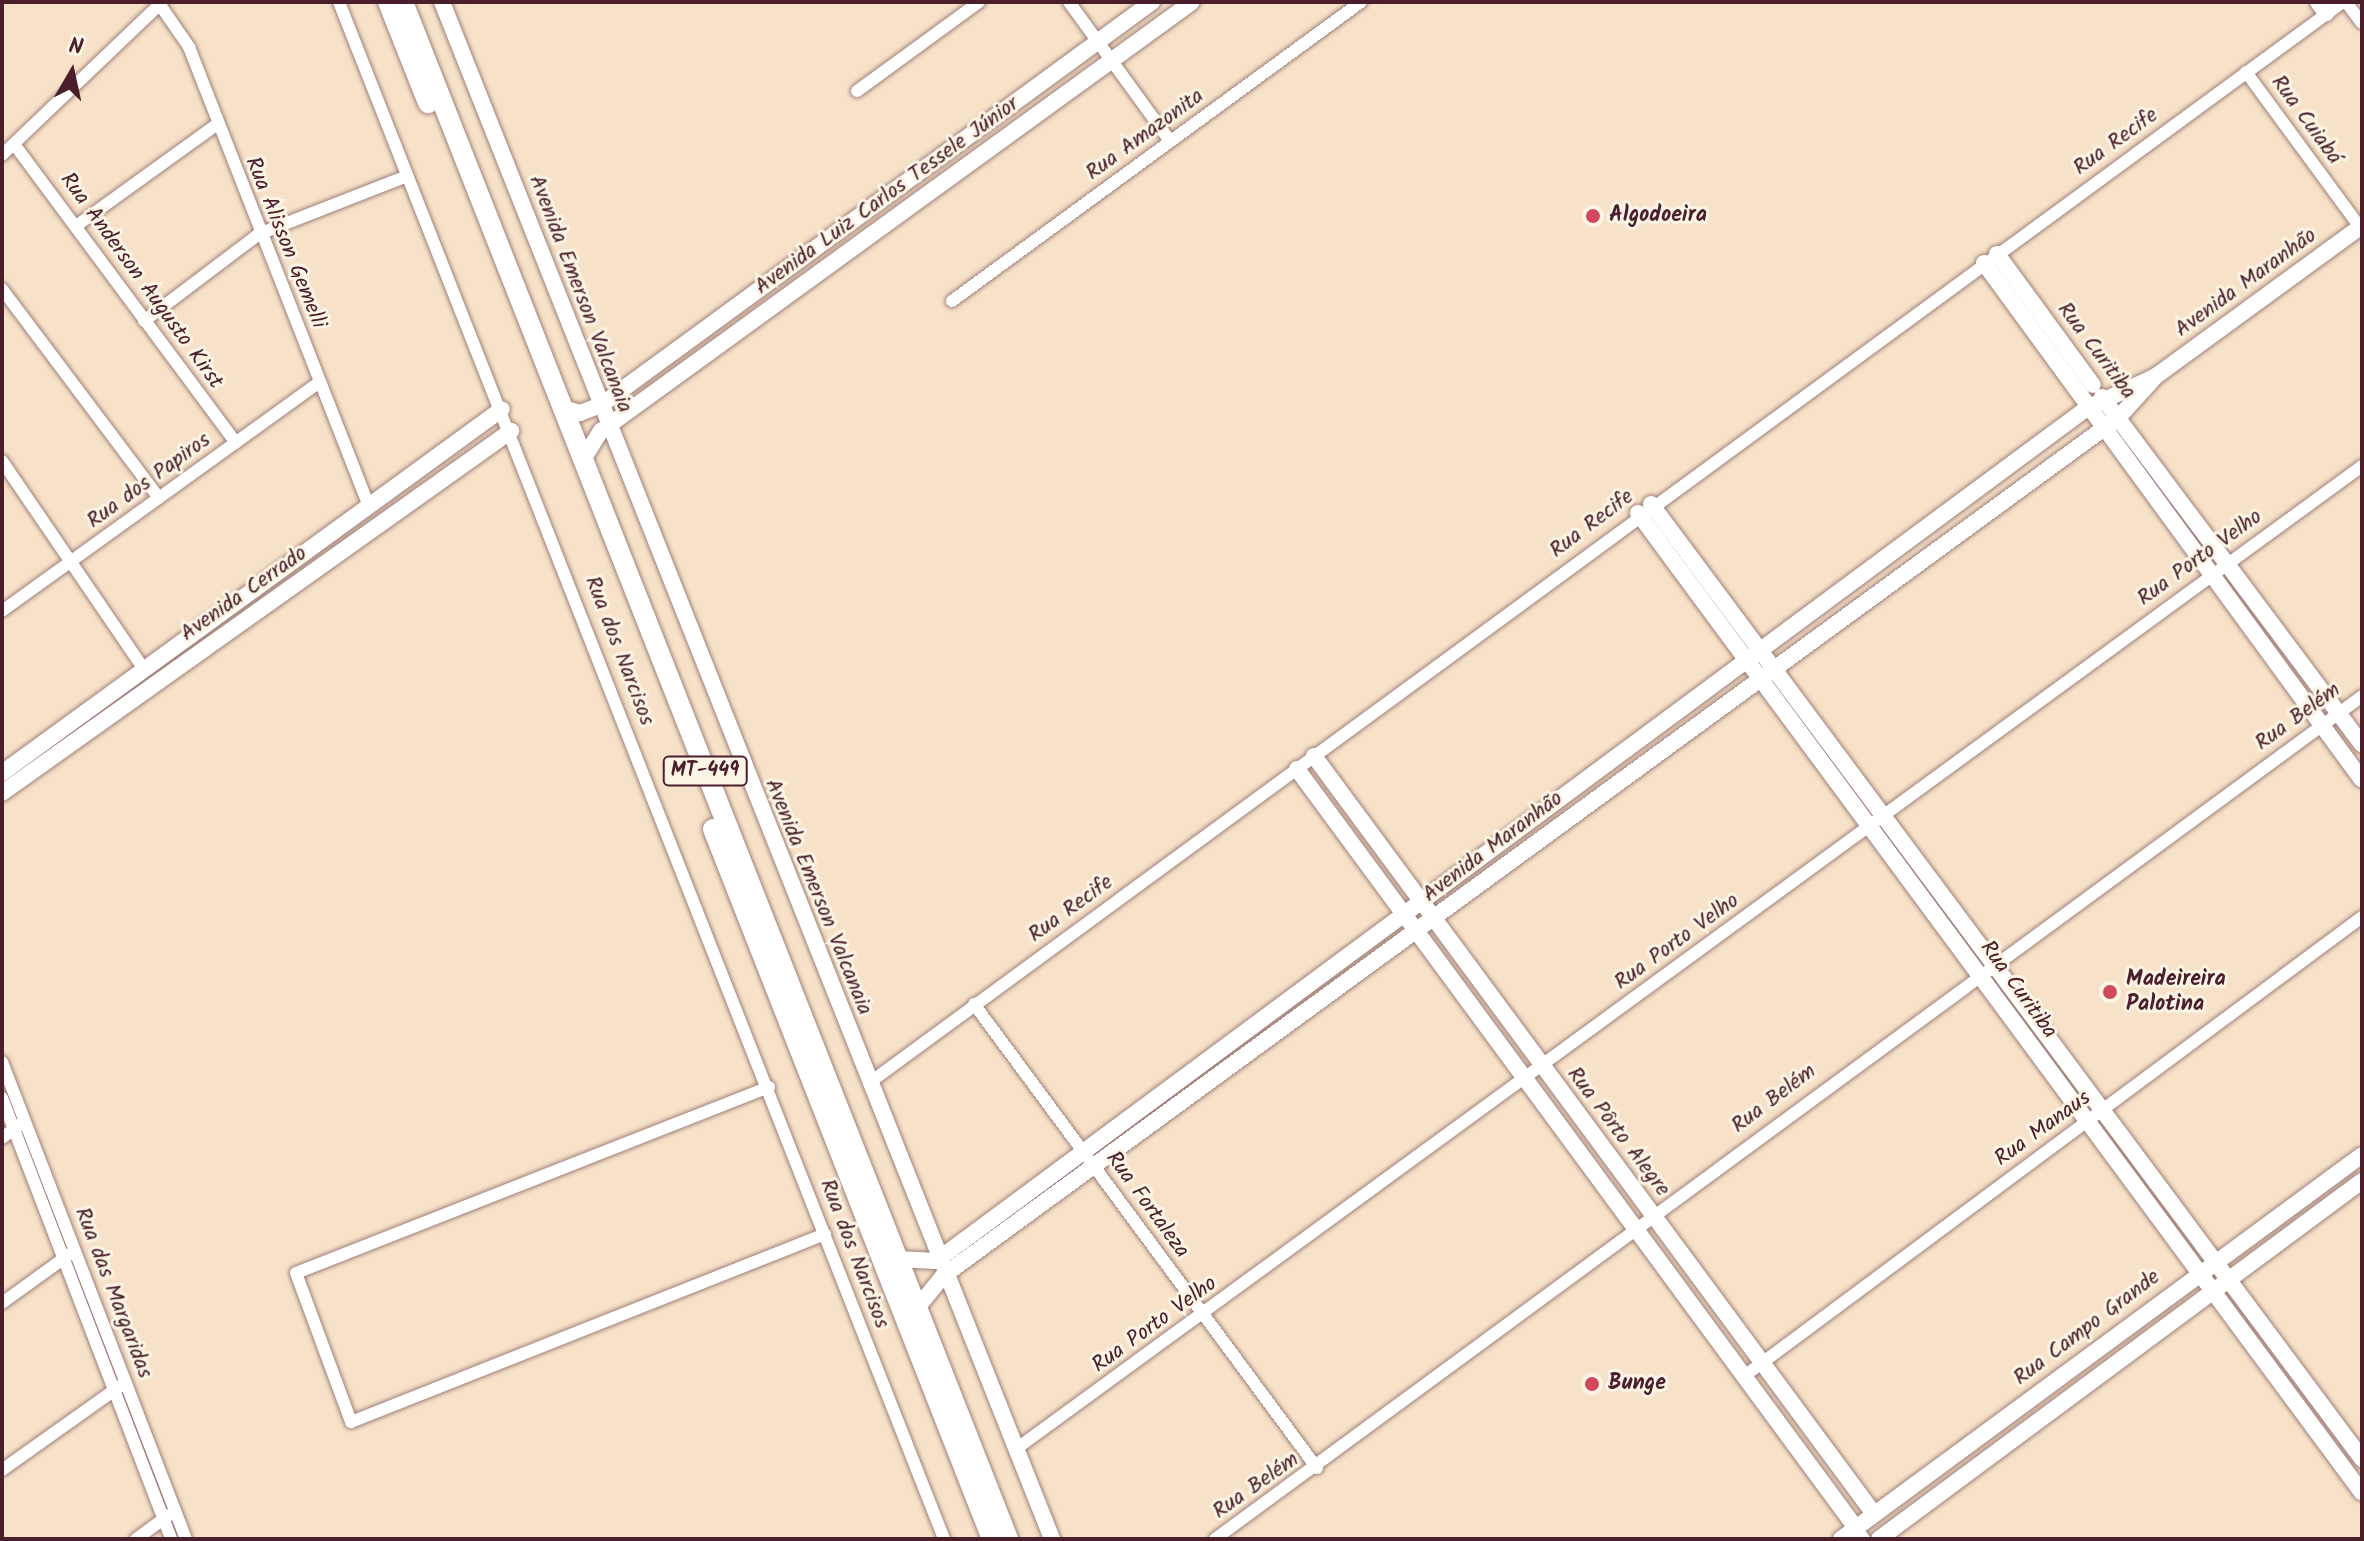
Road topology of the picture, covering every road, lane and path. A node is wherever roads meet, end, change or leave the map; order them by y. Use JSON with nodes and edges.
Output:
{"nodes":[{"id":1,"x":339,"y":2,"type":"edge"},
{"id":2,"x":388,"y":2,"type":"edge"},
{"id":3,"x":403,"y":2,"type":"edge"},
{"id":4,"x":442,"y":2,"type":"edge"},
{"id":5,"x":979,"y":2,"type":"edge"},
{"id":6,"x":1069,"y":2,"type":"edge"},
{"id":7,"x":1152,"y":2,"type":"edge"},
{"id":8,"x":1192,"y":2,"type":"edge"},
{"id":9,"x":1361,"y":2,"type":"edge"},
{"id":10,"x":2345,"y":2,"type":"edge"},
{"id":11,"x":160,"y":3,"type":"edge"},
{"id":12,"x":2322,"y":8,"type":"edge"},
{"id":13,"x":2362,"y":23,"type":"edge"},
{"id":14,"x":1098,"y":41,"type":"junction"},
{"id":15,"x":1112,"y":60,"type":"junction"},
{"id":16,"x":2246,"y":72,"type":"junction"},
{"id":17,"x":857,"y":91,"type":"dead end"},
{"id":18,"x":216,"y":125,"type":"junction"},
{"id":19,"x":1170,"y":141,"type":"junction"},
{"id":20,"x":14,"y":144,"type":"junction"},
{"id":21,"x":2,"y":155,"type":"edge"},
{"id":22,"x":407,"y":176,"type":"junction"},
{"id":23,"x":76,"y":226,"type":"junction"},
{"id":24,"x":2361,"y":228,"type":"edge"},
{"id":25,"x":259,"y":234,"type":"junction"},
{"id":26,"x":1990,"y":258,"type":"junction"},
{"id":27,"x":2,"y":289,"type":"edge"},
{"id":28,"x":952,"y":301,"type":"dead end"},
{"id":29,"x":144,"y":321,"type":"junction"},
{"id":30,"x":2156,"y":376,"type":"junction"},
{"id":31,"x":319,"y":382,"type":"junction"},
{"id":32,"x":2098,"y":391,"type":"junction"},
{"id":33,"x":601,"y":405,"type":"junction"},
{"id":34,"x":561,"y":407,"type":"junction"},
{"id":35,"x":2087,"y":408,"type":"junction"},
{"id":36,"x":502,"y":409,"type":"junction"},
{"id":37,"x":2118,"y":418,"type":"junction"},
{"id":38,"x":609,"y":426,"type":"junction"},
{"id":39,"x":2102,"y":428,"type":"junction"},
{"id":40,"x":511,"y":431,"type":"junction"},
{"id":41,"x":236,"y":443,"type":"junction"},
{"id":42,"x":2,"y":461,"type":"edge"},
{"id":43,"x":582,"y":461,"type":"junction"},
{"id":44,"x":2362,"y":466,"type":"edge"},
{"id":45,"x":159,"y":498,"type":"junction"},
{"id":46,"x":368,"y":504,"type":"junction"},
{"id":47,"x":1645,"y":509,"type":"junction"},
{"id":48,"x":73,"y":560,"type":"junction"},
{"id":49,"x":2229,"y":561,"type":"junction"},
{"id":50,"x":2210,"y":574,"type":"junction"},
{"id":51,"x":2,"y":611,"type":"edge"},
{"id":52,"x":1752,"y":654,"type":"junction"},
{"id":53,"x":143,"y":668,"type":"junction"},
{"id":54,"x":1764,"y":670,"type":"junction"},
{"id":55,"x":2362,"y":696,"type":"edge"},
{"id":56,"x":2339,"y":713,"type":"junction"},
{"id":57,"x":2321,"y":726,"type":"junction"},
{"id":58,"x":2362,"y":744,"type":"edge"},
{"id":59,"x":1314,"y":756,"type":"junction"},
{"id":60,"x":1297,"y":769,"type":"junction"},
{"id":61,"x":2,"y":773,"type":"edge"},
{"id":62,"x":2362,"y":780,"type":"edge"},
{"id":63,"x":2,"y":793,"type":"edge"},
{"id":64,"x":1876,"y":821,"type":"junction"},
{"id":65,"x":1422,"y":903,"type":"junction"},
{"id":66,"x":1407,"y":914,"type":"junction"},
{"id":67,"x":2362,"y":917,"type":"edge"},
{"id":68,"x":1434,"y":919,"type":"junction"},
{"id":69,"x":1419,"y":930,"type":"junction"},
{"id":70,"x":1993,"y":963,"type":"junction"},
{"id":71,"x":1978,"y":973,"type":"junction"},
{"id":72,"x":974,"y":1004,"type":"junction"},
{"id":73,"x":2,"y":1062,"type":"edge"},
{"id":74,"x":1542,"y":1066,"type":"junction"},
{"id":75,"x":1525,"y":1079,"type":"junction"},
{"id":76,"x":869,"y":1083,"type":"junction"},
{"id":77,"x":769,"y":1087,"type":"junction"},
{"id":78,"x":2,"y":1098,"type":"edge"},
{"id":79,"x":2102,"y":1110,"type":"junction"},
{"id":80,"x":2087,"y":1121,"type":"junction"},
{"id":81,"x":19,"y":1125,"type":"junction"},
{"id":82,"x":2,"y":1138,"type":"edge"},
{"id":83,"x":1083,"y":1152,"type":"junction"},
{"id":84,"x":2362,"y":1155,"type":"edge"},
{"id":85,"x":1608,"y":1156,"type":"junction"},
{"id":86,"x":1096,"y":1168,"type":"junction"},
{"id":87,"x":1592,"y":1168,"type":"junction"},
{"id":88,"x":2362,"y":1181,"type":"edge"},
{"id":89,"x":1652,"y":1214,"type":"junction"},
{"id":90,"x":2186,"y":1223,"type":"junction"},
{"id":91,"x":1636,"y":1227,"type":"junction"},
{"id":92,"x":825,"y":1234,"type":"junction"},
{"id":93,"x":2170,"y":1234,"type":"junction"},
{"id":94,"x":75,"y":1250,"type":"junction"},
{"id":95,"x":63,"y":1258,"type":"junction"},
{"id":96,"x":898,"y":1259,"type":"junction"},
{"id":97,"x":2215,"y":1261,"type":"junction"},
{"id":98,"x":940,"y":1269,"type":"junction"},
{"id":99,"x":2199,"y":1272,"type":"junction"},
{"id":100,"x":2229,"y":1281,"type":"junction"},
{"id":101,"x":2213,"y":1292,"type":"junction"},
{"id":102,"x":1717,"y":1301,"type":"junction"},
{"id":103,"x":2,"y":1303,"type":"edge"},
{"id":104,"x":917,"y":1308,"type":"junction"},
{"id":105,"x":1701,"y":1313,"type":"junction"},
{"id":106,"x":1205,"y":1316,"type":"junction"},
{"id":107,"x":1763,"y":1362,"type":"junction"},
{"id":108,"x":1747,"y":1374,"type":"junction"},
{"id":109,"x":126,"y":1381,"type":"junction"},
{"id":110,"x":114,"y":1390,"type":"junction"},
{"id":111,"x":1801,"y":1412,"type":"junction"},
{"id":112,"x":1783,"y":1423,"type":"junction"},
{"id":113,"x":1016,"y":1449,"type":"junction"},
{"id":114,"x":1828,"y":1450,"type":"junction"},
{"id":115,"x":2362,"y":1459,"type":"edge"},
{"id":116,"x":1810,"y":1462,"type":"junction"},
{"id":117,"x":1317,"y":1468,"type":"junction"},
{"id":118,"x":2,"y":1470,"type":"edge"},
{"id":119,"x":2362,"y":1493,"type":"edge"},
{"id":120,"x":174,"y":1511,"type":"junction"},
{"id":121,"x":1874,"y":1514,"type":"junction"},
{"id":122,"x":163,"y":1519,"type":"junction"},
{"id":123,"x":1860,"y":1533,"type":"edge"},
{"id":124,"x":1882,"y":1537,"type":"edge"},
{"id":125,"x":136,"y":1539,"type":"edge"},
{"id":126,"x":171,"y":1539,"type":"edge"},
{"id":127,"x":186,"y":1539,"type":"edge"},
{"id":128,"x":944,"y":1539,"type":"edge"},
{"id":129,"x":992,"y":1539,"type":"edge"},
{"id":130,"x":1008,"y":1539,"type":"edge"},
{"id":131,"x":1052,"y":1539,"type":"edge"},
{"id":132,"x":1215,"y":1539,"type":"edge"},
{"id":133,"x":1841,"y":1539,"type":"edge"}],
"edges":[{"from":1,"to":22,"type":"street","name":"Rua dos Narcisos"},
{"from":2,"to":129,"type":"main road","number":"MT-449"},
{"from":3,"to":34,"type":"main road","number":"MT-449"},
{"from":4,"to":33,"type":"street","name":"Avenida Emerson Valcanaia"},
{"from":5,"to":17,"type":"street"},
{"from":6,"to":14,"type":"street"},
{"from":7,"to":14,"type":"street","name":"Avenida Luiz Carlos Tessele Júnior"},
{"from":8,"to":15,"type":"street","name":"Avenida Luiz Carlos Tessele Júnior"},
{"from":9,"to":19,"type":"street","name":"Rua Amazonita"},
{"from":10,"to":12,"type":"street","name":"Rua Recife"},
{"from":10,"to":13,"type":"street"},
{"from":11,"to":18,"type":"street","name":"Rua Alisson Gemelli"},
{"from":11,"to":20,"type":"street"},
{"from":12,"to":16,"type":"street","name":"Rua Recife"},
{"from":14,"to":15,"type":"street"},
{"from":14,"to":33,"type":"street","name":"Avenida Luiz Carlos Tessele Júnior"},
{"from":15,"to":19,"type":"street"},
{"from":15,"to":38,"type":"street","name":"Avenida Luiz Carlos Tessele Júnior"},
{"from":16,"to":24,"type":"street","name":"Rua Cuiabá"},
{"from":16,"to":26,"type":"street","name":"Rua Recife"},
{"from":18,"to":23,"type":"street"},
{"from":18,"to":25,"type":"street","name":"Rua Alisson Gemelli"},
{"from":19,"to":28,"type":"street","name":"Rua Amazonita"},
{"from":20,"to":21,"type":"street"},
{"from":20,"to":23,"type":"street","name":"Rua Anderson Augusto Kirst"},
{"from":22,"to":25,"type":"street"},
{"from":22,"to":36,"type":"street","name":"Rua dos Narcisos"},
{"from":23,"to":29,"type":"street","name":"Rua Anderson Augusto Kirst"},
{"from":24,"to":30,"type":"street","name":"Avenida Maranhão"},
{"from":25,"to":29,"type":"street"},
{"from":25,"to":31,"type":"street","name":"Rua Alisson Gemelli"},
{"from":26,"to":32,"type":"street","name":"Rua Curitiba"},
{"from":26,"to":35,"type":"street","name":"Rua Curitiba"},
{"from":26,"to":47,"type":"street","name":"Rua Recife"},
{"from":27,"to":45,"type":"street"},
{"from":29,"to":41,"type":"street","name":"Rua Anderson Augusto Kirst"},
{"from":30,"to":32,"type":"street","name":"Avenida Maranhão"},
{"from":30,"to":37,"type":"street","name":"Avenida Maranhão"},
{"from":31,"to":41,"type":"street","name":"Rua dos Papiros"},
{"from":31,"to":46,"type":"street","name":"Rua Alisson Gemelli"},
{"from":32,"to":35,"type":"street","name":"Avenida Maranhão"},
{"from":32,"to":37,"type":"street","name":"Rua Curitiba"},
{"from":33,"to":34,"type":"street"},
{"from":33,"to":38,"type":"street","name":"Avenida Emerson Valcanaia"},
{"from":34,"to":43,"type":"main road","number":"MT-449"},
{"from":35,"to":39,"type":"street","name":"Rua Curitiba"},
{"from":35,"to":52,"type":"street","name":"Avenida Maranhão"},
{"from":36,"to":40,"type":"street","name":"Rua dos Narcisos"},
{"from":36,"to":46,"type":"street","name":"Avenida Cerrado"},
{"from":37,"to":39,"type":"street","name":"Avenida Maranhão"},
{"from":37,"to":49,"type":"street","name":"Rua Curitiba"},
{"from":38,"to":43,"type":"street","name":"Avenida Luiz Carlos Tessele Júnior"},
{"from":38,"to":76,"type":"street","name":"Avenida Emerson Valcanaia"},
{"from":39,"to":50,"type":"street","name":"Rua Curitiba"},
{"from":39,"to":54,"type":"street","name":"Avenida Maranhão"},
{"from":40,"to":63,"type":"street","name":"Avenida Cerrado"},
{"from":40,"to":77,"type":"street","name":"Rua dos Narcisos"},
{"from":41,"to":45,"type":"street","name":"Rua dos Papiros"},
{"from":42,"to":48,"type":"street"},
{"from":43,"to":96,"type":"main road","number":"MT-449"},
{"from":44,"to":49,"type":"street","name":"Rua Porto Velho"},
{"from":45,"to":48,"type":"street","name":"Rua dos Papiros"},
{"from":46,"to":53,"type":"street","name":"Avenida Cerrado"},
{"from":47,"to":52,"type":"street","name":"Rua Curitiba"},
{"from":47,"to":59,"type":"street","name":"Rua Recife"},
{"from":48,"to":51,"type":"street","name":"Rua dos Papiros"},
{"from":48,"to":53,"type":"street"},
{"from":49,"to":50,"type":"street","name":"Rua Porto Velho"},
{"from":49,"to":56,"type":"street","name":"Rua Curitiba"},
{"from":50,"to":57,"type":"street","name":"Rua Curitiba"},
{"from":50,"to":64,"type":"street","name":"Rua Porto Velho"},
{"from":52,"to":54,"type":"street","name":"Rua Curitiba"},
{"from":52,"to":65,"type":"street","name":"Avenida Maranhão"},
{"from":53,"to":61,"type":"street","name":"Avenida Cerrado"},
{"from":54,"to":64,"type":"street","name":"Rua Curitiba"},
{"from":54,"to":68,"type":"street","name":"Avenida Maranhão"},
{"from":55,"to":56,"type":"street","name":"Rua Belém"},
{"from":56,"to":57,"type":"street","name":"Rua Belém"},
{"from":56,"to":58,"type":"street","name":"Rua Curitiba"},
{"from":57,"to":62,"type":"street","name":"Rua Curitiba"},
{"from":57,"to":70,"type":"street","name":"Rua Belém"},
{"from":59,"to":60,"type":"street","name":"Rua Recife"},
{"from":59,"to":65,"type":"street","name":"Rua Pôrto Alegre"},
{"from":60,"to":66,"type":"street","name":"Rua Pôrto Alegre"},
{"from":60,"to":72,"type":"street","name":"Rua Recife"},
{"from":64,"to":70,"type":"street","name":"Rua Curitiba"},
{"from":64,"to":71,"type":"street","name":"Rua Curitiba"},
{"from":64,"to":74,"type":"street","name":"Rua Porto Velho"},
{"from":65,"to":66,"type":"street","name":"Avenida Maranhão"},
{"from":65,"to":68,"type":"street","name":"Rua Pôrto Alegre"},
{"from":66,"to":69,"type":"street","name":"Rua Pôrto Alegre"},
{"from":66,"to":83,"type":"street","name":"Avenida Maranhão"},
{"from":67,"to":79,"type":"street","name":"Rua Manaus"},
{"from":68,"to":69,"type":"street","name":"Avenida Maranhão"},
{"from":68,"to":74,"type":"street","name":"Rua Pôrto Alegre"},
{"from":69,"to":75,"type":"street","name":"Rua Pôrto Alegre"},
{"from":69,"to":86,"type":"street","name":"Avenida Maranhão"},
{"from":70,"to":71,"type":"street","name":"Rua Belém"},
{"from":70,"to":79,"type":"street","name":"Rua Curitiba"},
{"from":71,"to":80,"type":"street","name":"Rua Curitiba"},
{"from":71,"to":89,"type":"street","name":"Rua Belém"},
{"from":72,"to":76,"type":"street","name":"Rua Recife"},
{"from":72,"to":83,"type":"street","name":"Rua Fortaleza"},
{"from":73,"to":81,"type":"street","name":"Rua das Margaridas"},
{"from":74,"to":75,"type":"street","name":"Rua Porto Velho"},
{"from":74,"to":85,"type":"street","name":"Rua Pôrto Alegre"},
{"from":75,"to":87,"type":"street","name":"Rua Pôrto Alegre"},
{"from":75,"to":106,"type":"street","name":"Rua Porto Velho"},
{"from":76,"to":98,"type":"street","name":"Avenida Emerson Valcanaia"},
{"from":77,"to":92,"type":"street","name":"Rua dos Narcisos"},
{"from":77,"to":92,"type":"street"},
{"from":78,"to":81,"type":"street","name":"Rua das Margaridas"},
{"from":79,"to":80,"type":"street","name":"Rua Manaus"},
{"from":79,"to":90,"type":"street","name":"Rua Curitiba"},
{"from":80,"to":93,"type":"street","name":"Rua Curitiba"},
{"from":80,"to":107,"type":"street","name":"Rua Manaus"},
{"from":81,"to":82,"type":"street"},
{"from":81,"to":94,"type":"street","name":"Rua das Margaridas"},
{"from":81,"to":95,"type":"street","name":"Rua das Margaridas"},
{"from":83,"to":86,"type":"street","name":"Rua Fortaleza"},
{"from":83,"to":98,"type":"street","name":"Avenida Maranhão"},
{"from":84,"to":97,"type":"street","name":"Rua Campo Grande"},
{"from":85,"to":87,"type":"street"},
{"from":85,"to":89,"type":"street","name":"Rua Pôrto Alegre"},
{"from":86,"to":98,"type":"street","name":"Avenida Maranhão"},
{"from":86,"to":106,"type":"street","name":"Rua Fortaleza"},
{"from":87,"to":91,"type":"street","name":"Rua Pôrto Alegre"},
{"from":88,"to":100,"type":"street","name":"Rua Campo Grande"},
{"from":89,"to":91,"type":"street","name":"Rua Belém"},
{"from":89,"to":102,"type":"street","name":"Rua Pôrto Alegre"},
{"from":90,"to":93,"type":"street"},
{"from":90,"to":97,"type":"street","name":"Rua Curitiba"},
{"from":91,"to":105,"type":"street","name":"Rua Pôrto Alegre"},
{"from":91,"to":117,"type":"street","name":"Rua Belém"},
{"from":92,"to":128,"type":"street","name":"Rua dos Narcisos"},
{"from":93,"to":99,"type":"street","name":"Rua Curitiba"},
{"from":94,"to":95,"type":"street"},
{"from":94,"to":109,"type":"street","name":"Rua das Margaridas"},
{"from":95,"to":103,"type":"street"},
{"from":95,"to":110,"type":"street","name":"Rua das Margaridas"},
{"from":96,"to":98,"type":"street"},
{"from":96,"to":104,"type":"main road","number":"MT-449"},
{"from":97,"to":99,"type":"street","name":"Rua Campo Grande"},
{"from":97,"to":100,"type":"street","name":"Rua Curitiba"},
{"from":98,"to":104,"type":"street","name":"Avenida Maranhão"},
{"from":98,"to":113,"type":"street","name":"Avenida Emerson Valcanaia"},
{"from":99,"to":101,"type":"street","name":"Rua Curitiba"},
{"from":99,"to":121,"type":"street","name":"Rua Campo Grande"},
{"from":100,"to":101,"type":"street","name":"Rua Campo Grande"},
{"from":100,"to":115,"type":"street","name":"Rua Curitiba"},
{"from":101,"to":119,"type":"street","name":"Rua Curitiba"},
{"from":101,"to":124,"type":"street","name":"Rua Campo Grande"},
{"from":102,"to":105,"type":"street"},
{"from":102,"to":107,"type":"street","name":"Rua Pôrto Alegre"},
{"from":104,"to":130,"type":"main road","number":"MT-449"},
{"from":105,"to":108,"type":"street","name":"Rua Pôrto Alegre"},
{"from":106,"to":113,"type":"street","name":"Rua Porto Velho"},
{"from":106,"to":117,"type":"street","name":"Rua Fortaleza"},
{"from":107,"to":108,"type":"street","name":"Rua Manaus"},
{"from":107,"to":111,"type":"street","name":"Rua Pôrto Alegre"},
{"from":108,"to":112,"type":"street","name":"Rua Pôrto Alegre"},
{"from":109,"to":110,"type":"street"},
{"from":109,"to":120,"type":"street","name":"Rua das Margaridas"},
{"from":110,"to":118,"type":"street"},
{"from":110,"to":122,"type":"street","name":"Rua das Margaridas"},
{"from":111,"to":112,"type":"street"},
{"from":111,"to":114,"type":"street","name":"Rua Pôrto Alegre"},
{"from":112,"to":116,"type":"street","name":"Rua Pôrto Alegre"},
{"from":113,"to":131,"type":"street","name":"Avenida Emerson Valcanaia"},
{"from":114,"to":116,"type":"street"},
{"from":114,"to":121,"type":"street","name":"Rua Pôrto Alegre"},
{"from":116,"to":123,"type":"street","name":"Rua Pôrto Alegre"},
{"from":117,"to":132,"type":"street","name":"Rua Belém"},
{"from":120,"to":122,"type":"street"},
{"from":120,"to":127,"type":"street","name":"Rua das Margaridas"},
{"from":121,"to":123,"type":"street","name":"Rua Campo Grande"},
{"from":121,"to":124,"type":"street","name":"Rua Pôrto Alegre"},
{"from":122,"to":125,"type":"street"},
{"from":122,"to":126,"type":"street","name":"Rua das Margaridas"},
{"from":123,"to":133,"type":"street","name":"Rua Campo Grande"}]}
